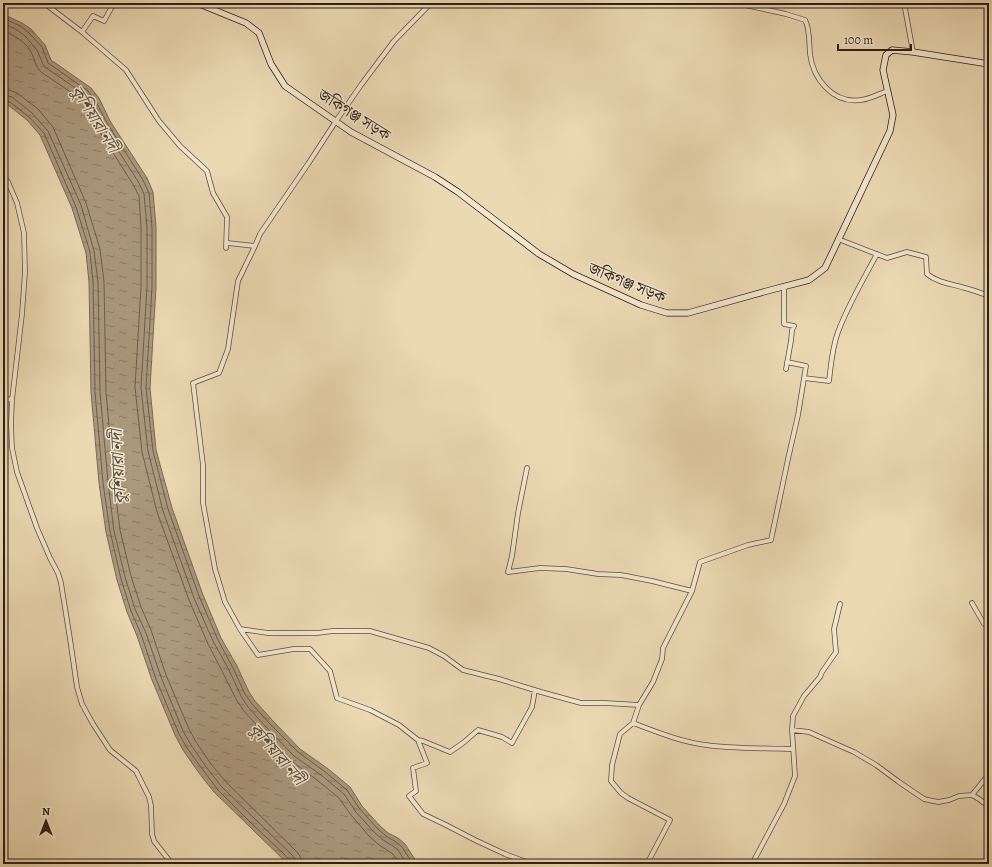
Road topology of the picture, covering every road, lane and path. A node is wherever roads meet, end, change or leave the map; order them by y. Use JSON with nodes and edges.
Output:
{"nodes":[{"id":1,"x":44,"y":3,"type":"edge"},
{"id":2,"x":114,"y":3,"type":"edge"},
{"id":3,"x":147,"y":3,"type":"edge"},
{"id":4,"x":155,"y":3,"type":"edge"},
{"id":5,"x":197,"y":3,"type":"edge"},
{"id":6,"x":431,"y":3,"type":"edge"},
{"id":7,"x":736,"y":3,"type":"edge"},
{"id":8,"x":904,"y":3,"type":"edge"},
{"id":9,"x":82,"y":32,"type":"junction"},
{"id":10,"x":913,"y":52,"type":"junction"},
{"id":11,"x":989,"y":64,"type":"edge"},
{"id":12,"x":888,"y":91,"type":"junction"},
{"id":13,"x":336,"y":122,"type":"junction"},
{"id":14,"x":3,"y":176,"type":"edge"},
{"id":15,"x":838,"y":239,"type":"junction"},
{"id":16,"x":255,"y":246,"type":"junction"},
{"id":17,"x":877,"y":254,"type":"junction"},
{"id":18,"x":784,"y":286,"type":"junction"},
{"id":19,"x":989,"y":296,"type":"edge"},
{"id":20,"x":787,"y":362,"type":"junction"},
{"id":21,"x":786,"y":369,"type":"dead end"},
{"id":22,"x":804,"y":378,"type":"junction"},
{"id":23,"x":12,"y":400,"type":"junction"},
{"id":24,"x":3,"y":409,"type":"edge"},
{"id":25,"x":526,"y":468,"type":"dead end"},
{"id":26,"x":692,"y":591,"type":"junction"},
{"id":27,"x":972,"y":603,"type":"dead end"},
{"id":28,"x":840,"y":604,"type":"dead end"},
{"id":29,"x":989,"y":627,"type":"edge"},
{"id":30,"x":240,"y":629,"type":"junction"},
{"id":31,"x":535,"y":690,"type":"junction"},
{"id":32,"x":639,"y":705,"type":"junction"},
{"id":33,"x":633,"y":723,"type":"junction"},
{"id":34,"x":792,"y":730,"type":"junction"},
{"id":35,"x":418,"y":740,"type":"junction"},
{"id":36,"x":793,"y":749,"type":"junction"},
{"id":37,"x":989,"y":774,"type":"edge"},
{"id":38,"x":972,"y":795,"type":"junction"},
{"id":39,"x":989,"y":808,"type":"edge"},
{"id":40,"x":172,"y":864,"type":"edge"},
{"id":41,"x":532,"y":864,"type":"edge"},
{"id":42,"x":647,"y":864,"type":"edge"},
{"id":43,"x":752,"y":864,"type":"edge"}],
"edges":[{"from":1,"to":9,"type":"street"},
{"from":2,"to":9,"type":"street"},
{"from":3,"to":4,"type":"street"},
{"from":5,"to":13,"type":"main road","name":"জকিগঞ্জ সড়ক"},
{"from":6,"to":13,"type":"street"},
{"from":7,"to":12,"type":"street"},
{"from":8,"to":10,"type":"street"},
{"from":9,"to":16,"type":"street"},
{"from":10,"to":11,"type":"main road","name":"জকিগঞ্জ সড়ক"},
{"from":10,"to":12,"type":"main road","name":"জকিগঞ্জ সড়ক"},
{"from":12,"to":15,"type":"main road","name":"জকিগঞ্জ সড়ক"},
{"from":13,"to":16,"type":"street"},
{"from":13,"to":18,"type":"main road","name":"জকিগঞ্জ সড়ক"},
{"from":14,"to":23,"type":"street"},
{"from":15,"to":17,"type":"street"},
{"from":15,"to":18,"type":"main road","name":"জকিগঞ্জ সড়ক"},
{"from":16,"to":30,"type":"street"},
{"from":17,"to":19,"type":"street"},
{"from":17,"to":22,"type":"street"},
{"from":18,"to":20,"type":"street"},
{"from":20,"to":21,"type":"street"},
{"from":20,"to":22,"type":"street"},
{"from":22,"to":26,"type":"street"},
{"from":23,"to":24,"type":"street"},
{"from":23,"to":40,"type":"street"},
{"from":25,"to":26,"type":"street"},
{"from":26,"to":32,"type":"street"},
{"from":27,"to":29,"type":"street"},
{"from":28,"to":34,"type":"street"},
{"from":30,"to":31,"type":"street"},
{"from":30,"to":35,"type":"street"},
{"from":31,"to":32,"type":"street"},
{"from":31,"to":35,"type":"street"},
{"from":32,"to":33,"type":"street"},
{"from":33,"to":36,"type":"street"},
{"from":33,"to":42,"type":"street"},
{"from":34,"to":36,"type":"street"},
{"from":34,"to":38,"type":"street"},
{"from":35,"to":41,"type":"street"},
{"from":36,"to":43,"type":"street"},
{"from":37,"to":38,"type":"street"},
{"from":38,"to":39,"type":"street"}]}
